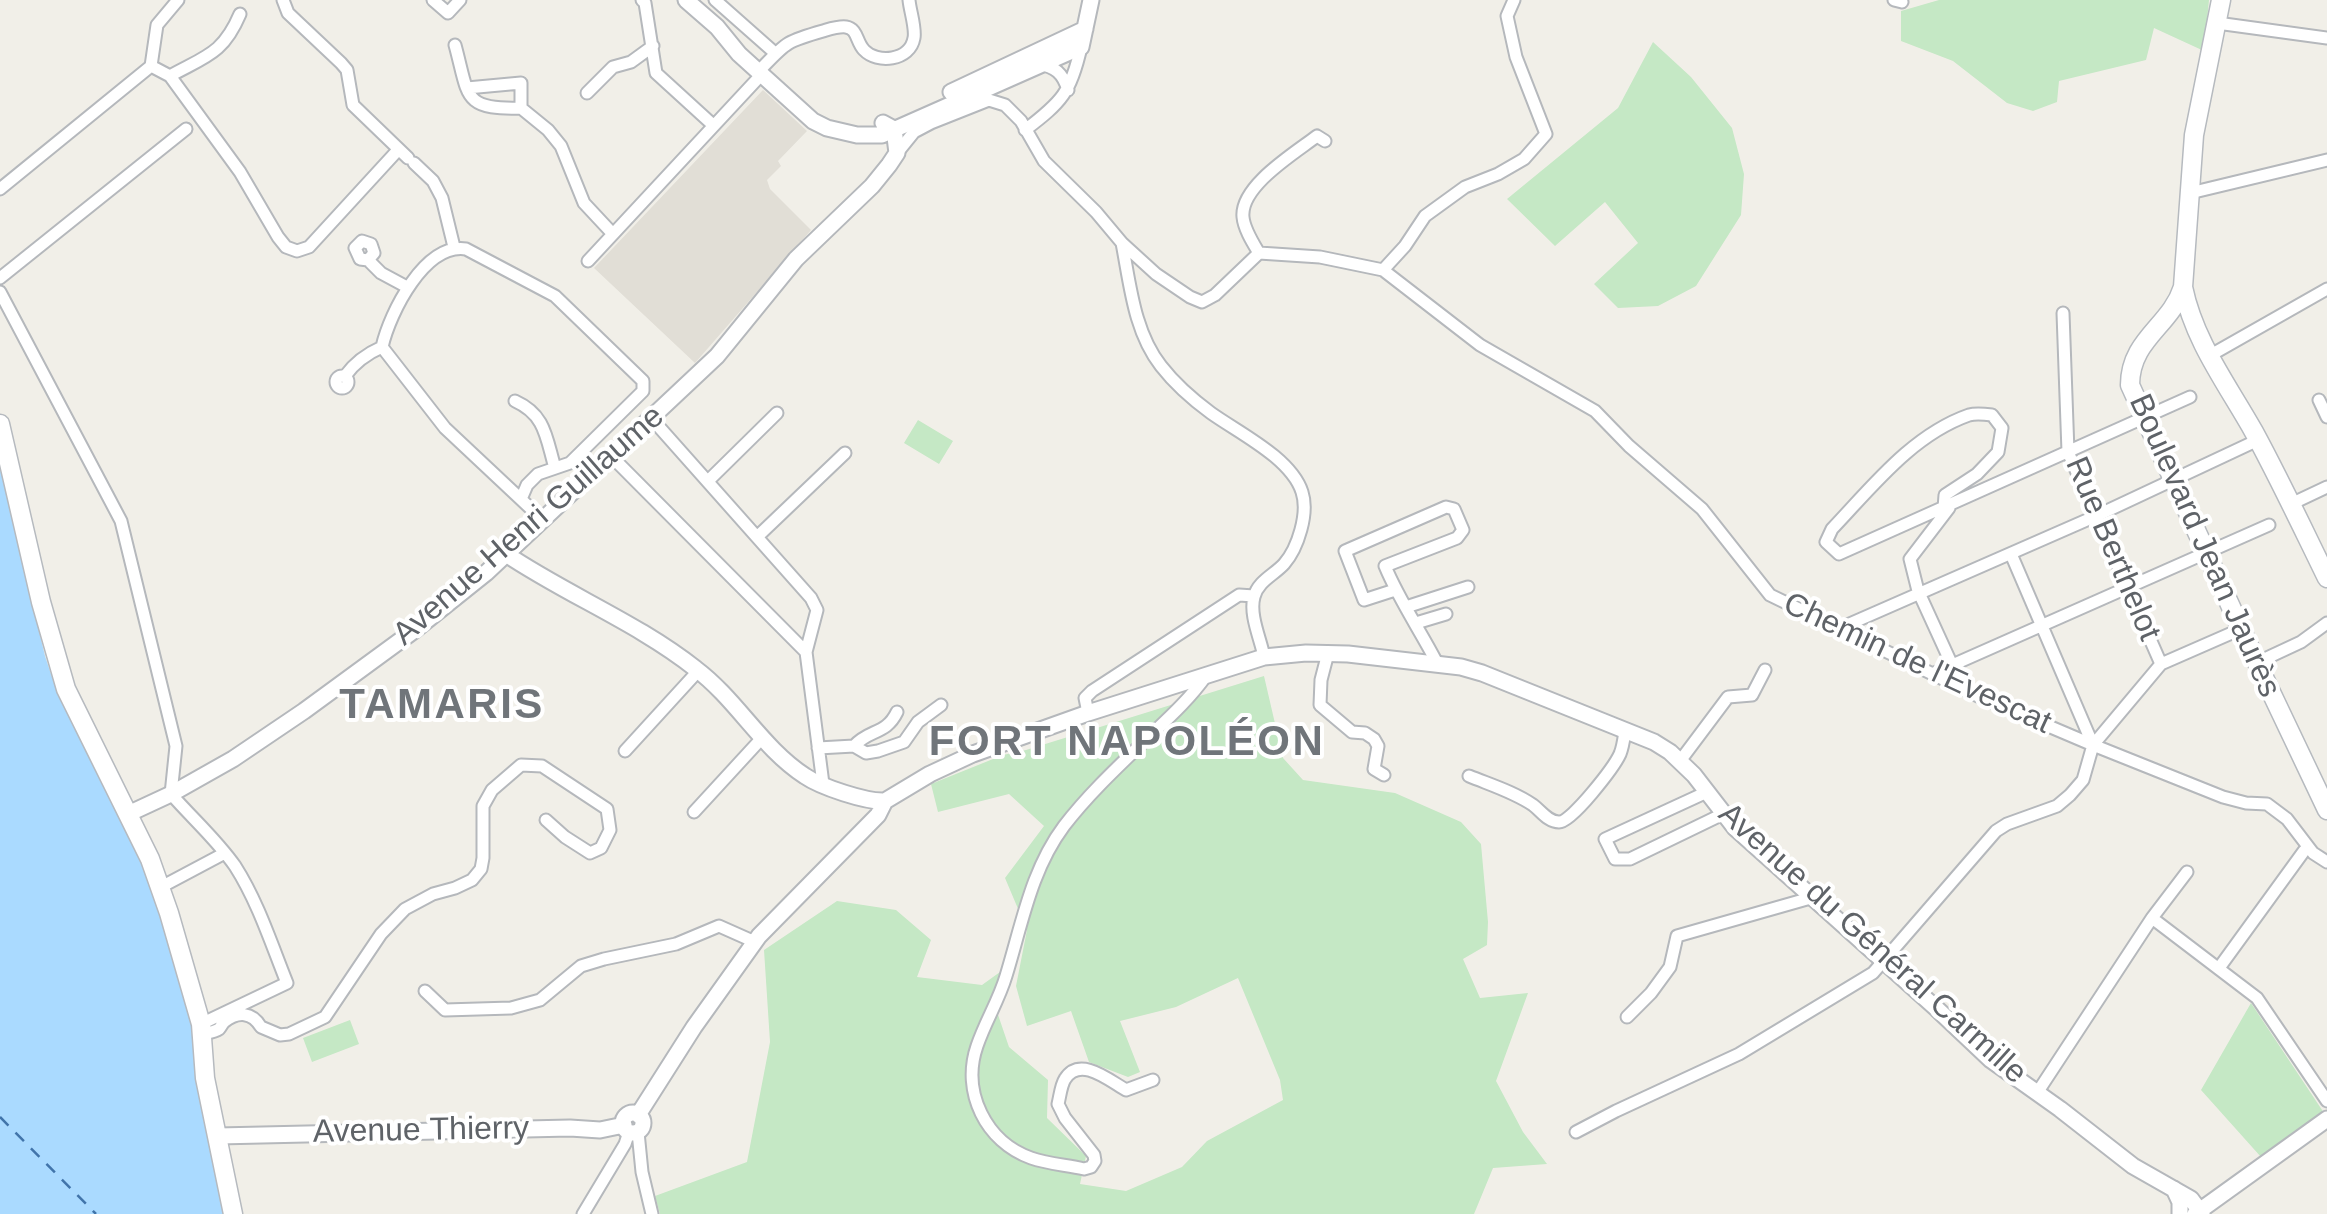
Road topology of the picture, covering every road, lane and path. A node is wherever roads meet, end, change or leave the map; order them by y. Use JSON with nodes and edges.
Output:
{"nodes":[{"id":1,"x":178,"y":0,"type":"edge"},
{"id":2,"x":283,"y":0,"type":"edge"},
{"id":3,"x":433,"y":0,"type":"edge"},
{"id":4,"x":460,"y":0,"type":"edge"},
{"id":5,"x":642,"y":0,"type":"edge"},
{"id":6,"x":686,"y":0,"type":"edge"},
{"id":7,"x":715,"y":0,"type":"edge"},
{"id":8,"x":909,"y":0,"type":"edge"},
{"id":9,"x":1091,"y":0,"type":"edge"},
{"id":10,"x":1514,"y":0,"type":"edge"},
{"id":11,"x":2218,"y":0,"type":"edge"},
{"id":12,"x":240,"y":14,"type":"dead end"},
{"id":13,"x":2217,"y":23,"type":"junction"},
{"id":14,"x":1085,"y":30,"type":"junction"},
{"id":15,"x":2327,"y":38,"type":"edge"},
{"id":16,"x":454,"y":45,"type":"dead end"},
{"id":17,"x":653,"y":46,"type":"junction"},
{"id":18,"x":1082,"y":47,"type":"junction"},
{"id":19,"x":775,"y":53,"type":"junction"},
{"id":20,"x":1038,"y":64,"type":"junction"},
{"id":21,"x":152,"y":66,"type":"junction"},
{"id":22,"x":761,"y":73,"type":"junction"},
{"id":23,"x":170,"y":76,"type":"junction"},
{"id":24,"x":467,"y":88,"type":"junction"},
{"id":25,"x":1068,"y":90,"type":"junction"},
{"id":26,"x":587,"y":93,"type":"dead end"},
{"id":27,"x":521,"y":108,"type":"junction"},
{"id":28,"x":713,"y":124,"type":"junction"},
{"id":29,"x":887,"y":128,"type":"junction"},
{"id":30,"x":186,"y":130,"type":"dead end"},
{"id":31,"x":1025,"y":130,"type":"junction"},
{"id":32,"x":1324,"y":141,"type":"dead end"},
{"id":33,"x":896,"y":153,"type":"junction"},
{"id":34,"x":406,"y":157,"type":"junction"},
{"id":35,"x":2327,"y":160,"type":"edge"},
{"id":36,"x":879,"y":177,"type":"junction"},
{"id":37,"x":0,"y":189,"type":"edge"},
{"id":38,"x":2190,"y":193,"type":"junction"},
{"id":39,"x":612,"y":233,"type":"junction"},
{"id":40,"x":1122,"y":243,"type":"junction"},
{"id":41,"x":454,"y":247,"type":"junction"},
{"id":42,"x":1259,"y":253,"type":"junction"},
{"id":43,"x":368,"y":260,"type":"dead end"},
{"id":44,"x":588,"y":260,"type":"dead end"},
{"id":45,"x":1383,"y":270,"type":"junction"},
{"id":46,"x":0,"y":278,"type":"edge"},
{"id":47,"x":407,"y":286,"type":"junction"},
{"id":48,"x":2183,"y":286,"type":"junction"},
{"id":49,"x":2327,"y":289,"type":"edge"},
{"id":50,"x":0,"y":292,"type":"edge"},
{"id":51,"x":2063,"y":313,"type":"dead end"},
{"id":52,"x":2168,"y":313,"type":"junction"},
{"id":53,"x":2198,"y":338,"type":"junction"},
{"id":54,"x":382,"y":347,"type":"junction"},
{"id":55,"x":2209,"y":356,"type":"junction"},
{"id":56,"x":345,"y":376,"type":"dead end"},
{"id":57,"x":2190,"y":397,"type":"dead end"},
{"id":58,"x":2319,"y":400,"type":"dead end"},
{"id":59,"x":515,"y":401,"type":"dead end"},
{"id":60,"x":777,"y":412,"type":"dead end"},
{"id":61,"x":2143,"y":417,"type":"junction"},
{"id":62,"x":2327,"y":418,"type":"edge"},
{"id":63,"x":652,"y":419,"type":"junction"},
{"id":64,"x":0,"y":424,"type":"edge"},
{"id":65,"x":2258,"y":440,"type":"junction"},
{"id":66,"x":2068,"y":452,"type":"junction"},
{"id":67,"x":845,"y":453,"type":"dead end"},
{"id":68,"x":612,"y":456,"type":"junction"},
{"id":69,"x":555,"y":468,"type":"junction"},
{"id":70,"x":538,"y":474,"type":"junction"},
{"id":71,"x":709,"y":480,"type":"junction"},
{"id":72,"x":2173,"y":480,"type":"junction"},
{"id":73,"x":2327,"y":486,"type":"edge"},
{"id":74,"x":510,"y":489,"type":"junction"},
{"id":75,"x":522,"y":499,"type":"junction"},
{"id":76,"x":2291,"y":504,"type":"junction"},
{"id":77,"x":1948,"y":506,"type":"junction"},
{"id":78,"x":2096,"y":516,"type":"junction"},
{"id":79,"x":543,"y":520,"type":"junction"},
{"id":80,"x":2269,"y":524,"type":"dead end"},
{"id":81,"x":757,"y":538,"type":"junction"},
{"id":82,"x":2206,"y":552,"type":"junction"},
{"id":83,"x":506,"y":554,"type":"junction"},
{"id":84,"x":2010,"y":554,"type":"junction"},
{"id":85,"x":2327,"y":578,"type":"edge"},
{"id":86,"x":1468,"y":587,"type":"dead end"},
{"id":87,"x":2126,"y":587,"type":"junction"},
{"id":88,"x":1394,"y":590,"type":"junction"},
{"id":89,"x":1919,"y":595,"type":"junction"},
{"id":90,"x":1254,"y":596,"type":"junction"},
{"id":91,"x":1406,"y":607,"type":"junction"},
{"id":92,"x":1446,"y":614,"type":"dead end"},
{"id":93,"x":1416,"y":623,"type":"junction"},
{"id":94,"x":2327,"y":623,"type":"edge"},
{"id":95,"x":2040,"y":625,"type":"junction"},
{"id":96,"x":1838,"y":628,"type":"junction"},
{"id":97,"x":2241,"y":630,"type":"junction"},
{"id":98,"x":806,"y":652,"type":"junction"},
{"id":99,"x":1328,"y":654,"type":"junction"},
{"id":100,"x":1264,"y":657,"type":"junction"},
{"id":101,"x":1436,"y":663,"type":"junction"},
{"id":102,"x":2256,"y":663,"type":"junction"},
{"id":103,"x":2161,"y":664,"type":"junction"},
{"id":104,"x":1952,"y":665,"type":"junction"},
{"id":105,"x":699,"y":670,"type":"junction"},
{"id":106,"x":1765,"y":670,"type":"dead end"},
{"id":107,"x":1932,"y":674,"type":"junction"},
{"id":108,"x":1206,"y":676,"type":"junction"},
{"id":109,"x":941,"y":705,"type":"dead end"},
{"id":110,"x":897,"y":712,"type":"dead end"},
{"id":111,"x":1088,"y":712,"type":"junction"},
{"id":112,"x":1626,"y":731,"type":"junction"},
{"id":113,"x":762,"y":738,"type":"junction"},
{"id":114,"x":2092,"y":745,"type":"junction"},
{"id":115,"x":854,"y":746,"type":"junction"},
{"id":116,"x":818,"y":748,"type":"junction"},
{"id":117,"x":625,"y":751,"type":"dead end"},
{"id":118,"x":1680,"y":761,"type":"junction"},
{"id":119,"x":2318,"y":771,"type":"edge"},
{"id":120,"x":1384,"y":775,"type":"dead end"},
{"id":121,"x":1470,"y":776,"type":"dead end"},
{"id":122,"x":823,"y":784,"type":"junction"},
{"id":123,"x":1707,"y":792,"type":"junction"},
{"id":124,"x":171,"y":794,"type":"junction"},
{"id":125,"x":885,"y":800,"type":"junction"},
{"id":126,"x":2327,"y":810,"type":"edge"},
{"id":127,"x":694,"y":812,"type":"dead end"},
{"id":128,"x":128,"y":814,"type":"junction"},
{"id":129,"x":1723,"y":814,"type":"junction"},
{"id":130,"x":546,"y":820,"type":"dead end"},
{"id":131,"x":2308,"y":848,"type":"junction"},
{"id":132,"x":225,"y":853,"type":"junction"},
{"id":133,"x":2327,"y":862,"type":"edge"},
{"id":134,"x":2187,"y":872,"type":"dead end"},
{"id":135,"x":161,"y":887,"type":"junction"},
{"id":136,"x":1814,"y":897,"type":"junction"},
{"id":137,"x":2152,"y":918,"type":"junction"},
{"id":138,"x":755,"y":942,"type":"junction"},
{"id":139,"x":1885,"y":962,"type":"junction"},
{"id":140,"x":2219,"y":968,"type":"junction"},
{"id":141,"x":425,"y":991,"type":"dead end"},
{"id":142,"x":1627,"y":1018,"type":"dead end"},
{"id":143,"x":201,"y":1029,"type":"junction"},
{"id":144,"x":1153,"y":1080,"type":"dead end"},
{"id":145,"x":2037,"y":1093,"type":"junction"},
{"id":146,"x":2327,"y":1100,"type":"edge"},
{"id":147,"x":2327,"y":1118,"type":"edge"},
{"id":148,"x":633,"y":1126,"type":"junction"},
{"id":149,"x":1576,"y":1132,"type":"dead end"},
{"id":150,"x":218,"y":1136,"type":"junction"},
{"id":151,"x":2174,"y":1188,"type":"junction"},
{"id":152,"x":650,"y":1210,"type":"edge"},
{"id":153,"x":2199,"y":1213,"type":"edge"},
{"id":154,"x":233,"y":1214,"type":"edge"},
{"id":155,"x":583,"y":1214,"type":"edge"},
{"id":156,"x":2180,"y":1214,"type":"edge"}],
"edges":[{"from":1,"to":21,"type":"street"},
{"from":2,"to":34,"type":"street"},
{"from":3,"to":4,"type":"street"},
{"from":5,"to":17,"type":"street"},
{"from":6,"to":22,"type":"street"},
{"from":7,"to":19,"type":"street"},
{"from":8,"to":19,"type":"street"},
{"from":9,"to":14,"type":"street"},
{"from":10,"to":45,"type":"street"},
{"from":11,"to":13,"type":"main road"},
{"from":12,"to":23,"type":"street"},
{"from":13,"to":15,"type":"street"},
{"from":13,"to":38,"type":"main road"},
{"from":14,"to":18,"type":"street"},
{"from":14,"to":29,"type":"street"},
{"from":16,"to":24,"type":"street"},
{"from":17,"to":26,"type":"street"},
{"from":17,"to":28,"type":"street"},
{"from":18,"to":20,"type":"street"},
{"from":18,"to":25,"type":"street"},
{"from":19,"to":22,"type":"street"},
{"from":20,"to":25,"type":"street"},
{"from":20,"to":29,"type":"street"},
{"from":21,"to":23,"type":"street"},
{"from":21,"to":37,"type":"street"},
{"from":22,"to":28,"type":"street"},
{"from":22,"to":29,"type":"street"},
{"from":23,"to":34,"type":"street"},
{"from":24,"to":27,"type":"street"},
{"from":24,"to":27,"type":"street"},
{"from":25,"to":31,"type":"street"},
{"from":27,"to":39,"type":"street"},
{"from":28,"to":39,"type":"street"},
{"from":29,"to":33,"type":"street"},
{"from":29,"to":36,"type":"street"},
{"from":30,"to":46,"type":"street"},
{"from":31,"to":33,"type":"street","name":"Avenue Henri Guillaume"},
{"from":31,"to":40,"type":"street"},
{"from":32,"to":42,"type":"street"},
{"from":33,"to":36,"type":"street","name":"Avenue Henri Guillaume"},
{"from":34,"to":41,"type":"street"},
{"from":35,"to":38,"type":"street"},
{"from":36,"to":63,"type":"street","name":"Avenue Henri Guillaume"},
{"from":38,"to":48,"type":"main road"},
{"from":39,"to":44,"type":"street"},
{"from":40,"to":42,"type":"street"},
{"from":40,"to":90,"type":"street"},
{"from":41,"to":47,"type":"street"},
{"from":41,"to":69,"type":"street"},
{"from":42,"to":45,"type":"street","name":"Chemin de l'Evescat"},
{"from":43,"to":47,"type":"street"},
{"from":45,"to":96,"type":"street","name":"Chemin de l'Evescat"},
{"from":47,"to":54,"type":"street"},
{"from":48,"to":52,"type":"main road","name":"Boulevard Jean Jaurès"},
{"from":48,"to":53,"type":"main road"},
{"from":49,"to":55,"type":"street"},
{"from":50,"to":124,"type":"street"},
{"from":51,"to":66,"type":"street","name":"Rue Berthelot"},
{"from":52,"to":53,"type":"main road"},
{"from":52,"to":61,"type":"main road","name":"Boulevard Jean Jaurès"},
{"from":53,"to":55,"type":"main road"},
{"from":54,"to":56,"type":"street"},
{"from":54,"to":74,"type":"street"},
{"from":55,"to":65,"type":"main road"},
{"from":57,"to":61,"type":"street"},
{"from":58,"to":62,"type":"street"},
{"from":59,"to":69,"type":"street"},
{"from":60,"to":71,"type":"street"},
{"from":61,"to":66,"type":"street"},
{"from":61,"to":72,"type":"main road","name":"Boulevard Jean Jaurès"},
{"from":63,"to":68,"type":"street","name":"Avenue Henri Guillaume"},
{"from":63,"to":71,"type":"street"},
{"from":64,"to":128,"type":"main road"},
{"from":65,"to":72,"type":"street"},
{"from":65,"to":76,"type":"main road"},
{"from":66,"to":77,"type":"street"},
{"from":66,"to":78,"type":"street","name":"Rue Berthelot"},
{"from":67,"to":81,"type":"street"},
{"from":68,"to":79,"type":"street","name":"Avenue Henri Guillaume"},
{"from":68,"to":98,"type":"street"},
{"from":69,"to":70,"type":"street"},
{"from":70,"to":74,"type":"street"},
{"from":70,"to":75,"type":"street"},
{"from":71,"to":81,"type":"street"},
{"from":72,"to":78,"type":"street"},
{"from":72,"to":82,"type":"main road","name":"Boulevard Jean Jaurès"},
{"from":73,"to":76,"type":"street"},
{"from":74,"to":75,"type":"street"},
{"from":75,"to":79,"type":"street"},
{"from":76,"to":85,"type":"main road"},
{"from":77,"to":77,"type":"street"},
{"from":77,"to":89,"type":"street"},
{"from":78,"to":84,"type":"street"},
{"from":78,"to":87,"type":"street","name":"Rue Berthelot"},
{"from":79,"to":83,"type":"street","name":"Avenue Henri Guillaume"},
{"from":80,"to":82,"type":"street"},
{"from":81,"to":98,"type":"street"},
{"from":82,"to":87,"type":"street"},
{"from":82,"to":97,"type":"main road","name":"Boulevard Jean Jaurès"},
{"from":83,"to":105,"type":"street"},
{"from":83,"to":124,"type":"street","name":"Avenue Henri Guillaume"},
{"from":84,"to":89,"type":"street"},
{"from":84,"to":95,"type":"street"},
{"from":86,"to":91,"type":"street"},
{"from":87,"to":95,"type":"street"},
{"from":87,"to":103,"type":"street","name":"Rue Berthelot"},
{"from":88,"to":88,"type":"street"},
{"from":88,"to":91,"type":"street"},
{"from":89,"to":96,"type":"street"},
{"from":89,"to":104,"type":"street"},
{"from":90,"to":100,"type":"street"},
{"from":90,"to":111,"type":"street"},
{"from":91,"to":93,"type":"street"},
{"from":92,"to":93,"type":"street"},
{"from":93,"to":101,"type":"street"},
{"from":94,"to":102,"type":"street"},
{"from":95,"to":104,"type":"street"},
{"from":95,"to":114,"type":"street"},
{"from":96,"to":107,"type":"street","name":"Chemin de l'Evescat"},
{"from":97,"to":102,"type":"main road","name":"Boulevard Jean Jaurès"},
{"from":97,"to":103,"type":"street"},
{"from":98,"to":116,"type":"street"},
{"from":99,"to":100,"type":"street","name":"Avenue du Général Carmille"},
{"from":99,"to":101,"type":"street","name":"Avenue du Général Carmille"},
{"from":99,"to":120,"type":"street"},
{"from":100,"to":108,"type":"street","name":"Avenue du Général Carmille"},
{"from":101,"to":112,"type":"street","name":"Avenue du Général Carmille"},
{"from":102,"to":119,"type":"main road","name":"Boulevard Jean Jaurès"},
{"from":103,"to":114,"type":"street"},
{"from":104,"to":107,"type":"street"},
{"from":105,"to":113,"type":"street"},
{"from":105,"to":117,"type":"street"},
{"from":106,"to":118,"type":"street"},
{"from":107,"to":114,"type":"street","name":"Chemin de l'Evescat"},
{"from":108,"to":111,"type":"street","name":"Avenue du Général Carmille"},
{"from":108,"to":144,"type":"street"},
{"from":109,"to":115,"type":"street"},
{"from":110,"to":115,"type":"street"},
{"from":111,"to":125,"type":"street","name":"Avenue du Général Carmille"},
{"from":112,"to":118,"type":"street","name":"Avenue du Général Carmille"},
{"from":112,"to":121,"type":"street"},
{"from":113,"to":122,"type":"street"},
{"from":113,"to":127,"type":"street"},
{"from":114,"to":131,"type":"street","name":"Chemin de l'Evescat"},
{"from":114,"to":139,"type":"street"},
{"from":115,"to":116,"type":"street"},
{"from":116,"to":122,"type":"street"},
{"from":118,"to":123,"type":"street","name":"Avenue du Général Carmille"},
{"from":119,"to":126,"type":"main road","name":"Boulevard Jean Jaurès"},
{"from":122,"to":125,"type":"street"},
{"from":123,"to":129,"type":"street","name":"Avenue du Général Carmille"},
{"from":123,"to":129,"type":"street"},
{"from":124,"to":128,"type":"street","name":"Avenue Henri Guillaume"},
{"from":124,"to":132,"type":"street"},
{"from":125,"to":138,"type":"street"},
{"from":128,"to":135,"type":"main road"},
{"from":129,"to":136,"type":"street","name":"Avenue du Général Carmille"},
{"from":130,"to":143,"type":"street"},
{"from":131,"to":133,"type":"street","name":"Chemin de l'Evescat"},
{"from":131,"to":140,"type":"street"},
{"from":132,"to":135,"type":"street"},
{"from":132,"to":143,"type":"street"},
{"from":134,"to":137,"type":"street"},
{"from":135,"to":143,"type":"main road"},
{"from":136,"to":139,"type":"street","name":"Avenue du Général Carmille"},
{"from":136,"to":142,"type":"street"},
{"from":137,"to":140,"type":"street"},
{"from":137,"to":145,"type":"street"},
{"from":138,"to":141,"type":"street"},
{"from":138,"to":148,"type":"street"},
{"from":139,"to":145,"type":"street","name":"Avenue du Général Carmille"},
{"from":139,"to":149,"type":"street"},
{"from":140,"to":146,"type":"street"},
{"from":143,"to":150,"type":"main road"},
{"from":145,"to":151,"type":"street","name":"Avenue du Général Carmille"},
{"from":147,"to":153,"type":"street"},
{"from":148,"to":150,"type":"street","name":"Avenue Thierry"},
{"from":148,"to":152,"type":"street"},
{"from":148,"to":155,"type":"street"},
{"from":150,"to":154,"type":"main road"},
{"from":151,"to":153,"type":"street","name":"Avenue du Général Carmille"},
{"from":151,"to":156,"type":"street"}]}
